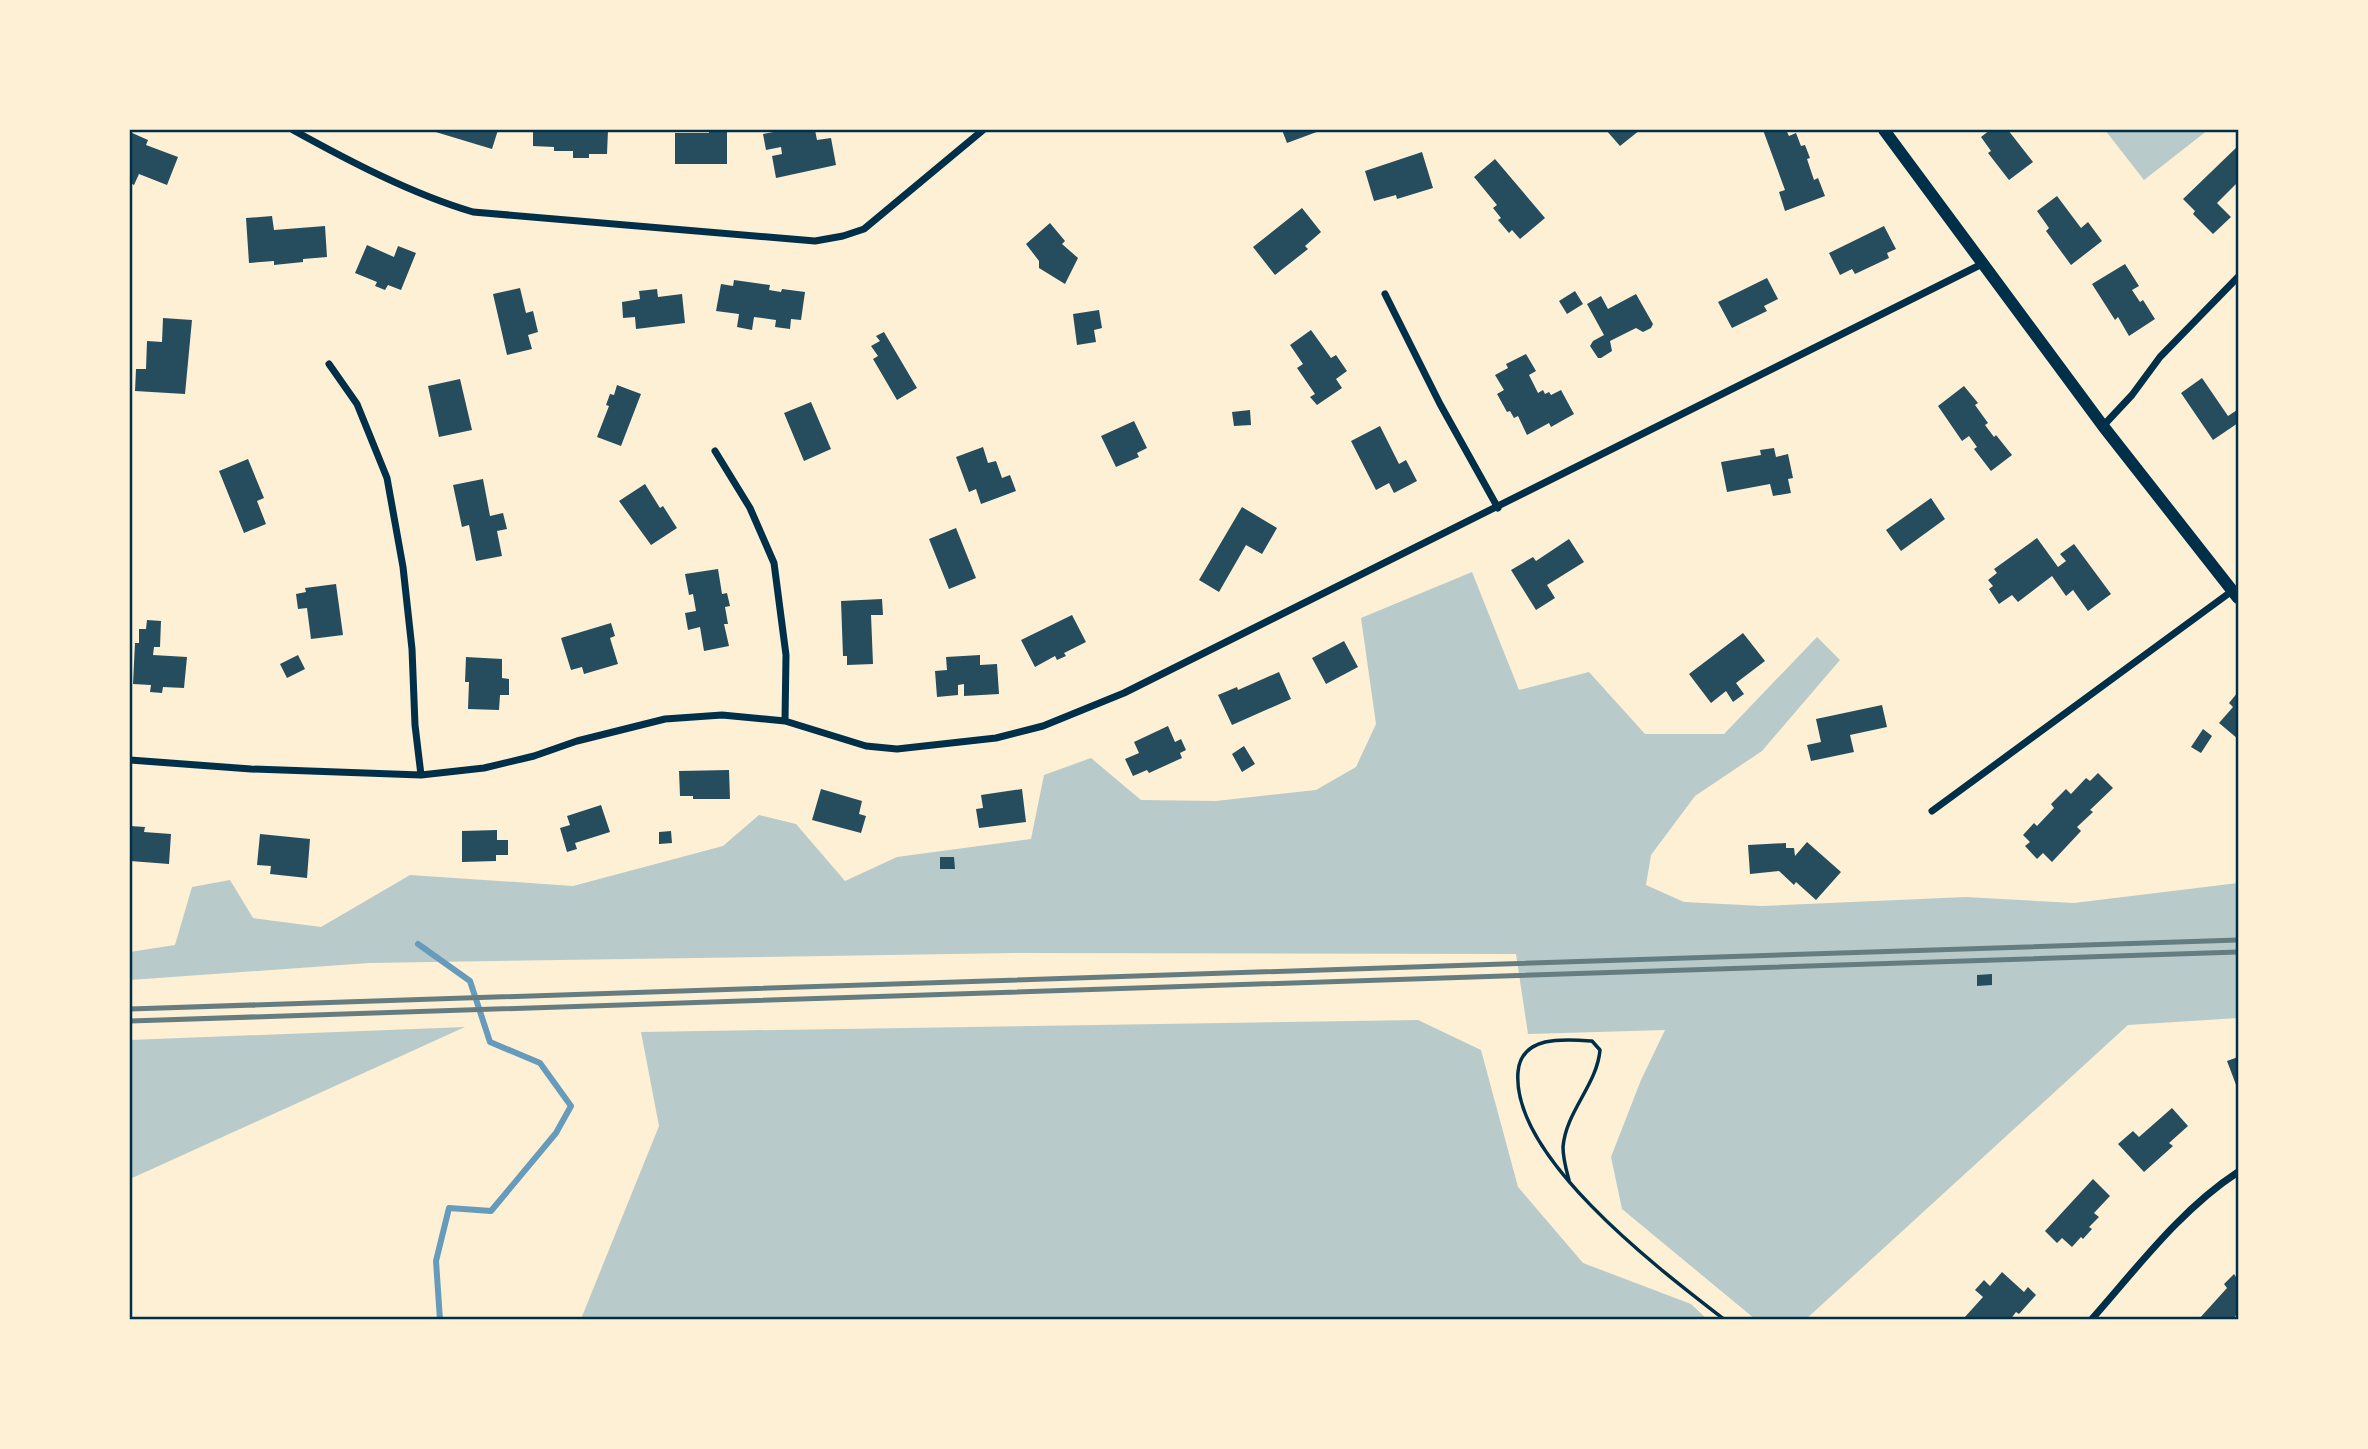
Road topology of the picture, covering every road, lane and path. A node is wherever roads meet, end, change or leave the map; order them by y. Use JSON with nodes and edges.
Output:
{"nodes":[{"id":1,"x":293,"y":130,"type":"edge"},
{"id":2,"x":983,"y":130,"type":"edge"},
{"id":3,"x":1884,"y":130,"type":"edge"},
{"id":4,"x":1984,"y":263,"type":"junction"},
{"id":5,"x":2238,"y":277,"type":"edge"},
{"id":6,"x":1385,"y":294,"type":"dead end"},
{"id":7,"x":329,"y":364,"type":"dead end"},
{"id":8,"x":2103,"y":426,"type":"junction"},
{"id":9,"x":715,"y":451,"type":"dead end"},
{"id":10,"x":1498,"y":508,"type":"junction"},
{"id":11,"x":2235,"y":595,"type":"edge"},
{"id":12,"x":785,"y":721,"type":"junction"},
{"id":13,"x":130,"y":760,"type":"edge"},
{"id":14,"x":421,"y":775,"type":"junction"},
{"id":15,"x":1932,"y":811,"type":"dead end"},
{"id":16,"x":2238,"y":1172,"type":"edge"},
{"id":17,"x":1569,"y":1180,"type":"junction"},
{"id":18,"x":1726,"y":1320,"type":"edge"},
{"id":19,"x":2091,"y":1320,"type":"edge"}],
"edges":[{"from":1,"to":2,"type":"street"},
{"from":3,"to":4,"type":"street"},
{"from":4,"to":8,"type":"street"},
{"from":4,"to":10,"type":"street"},
{"from":5,"to":8,"type":"street"},
{"from":6,"to":10,"type":"street"},
{"from":7,"to":14,"type":"street"},
{"from":8,"to":11,"type":"street"},
{"from":9,"to":12,"type":"street"},
{"from":10,"to":12,"type":"street"},
{"from":11,"to":15,"type":"street"},
{"from":12,"to":14,"type":"street"},
{"from":13,"to":14,"type":"street"},
{"from":16,"to":19,"type":"street"},
{"from":17,"to":17,"type":"path"},
{"from":17,"to":18,"type":"path"}]}
